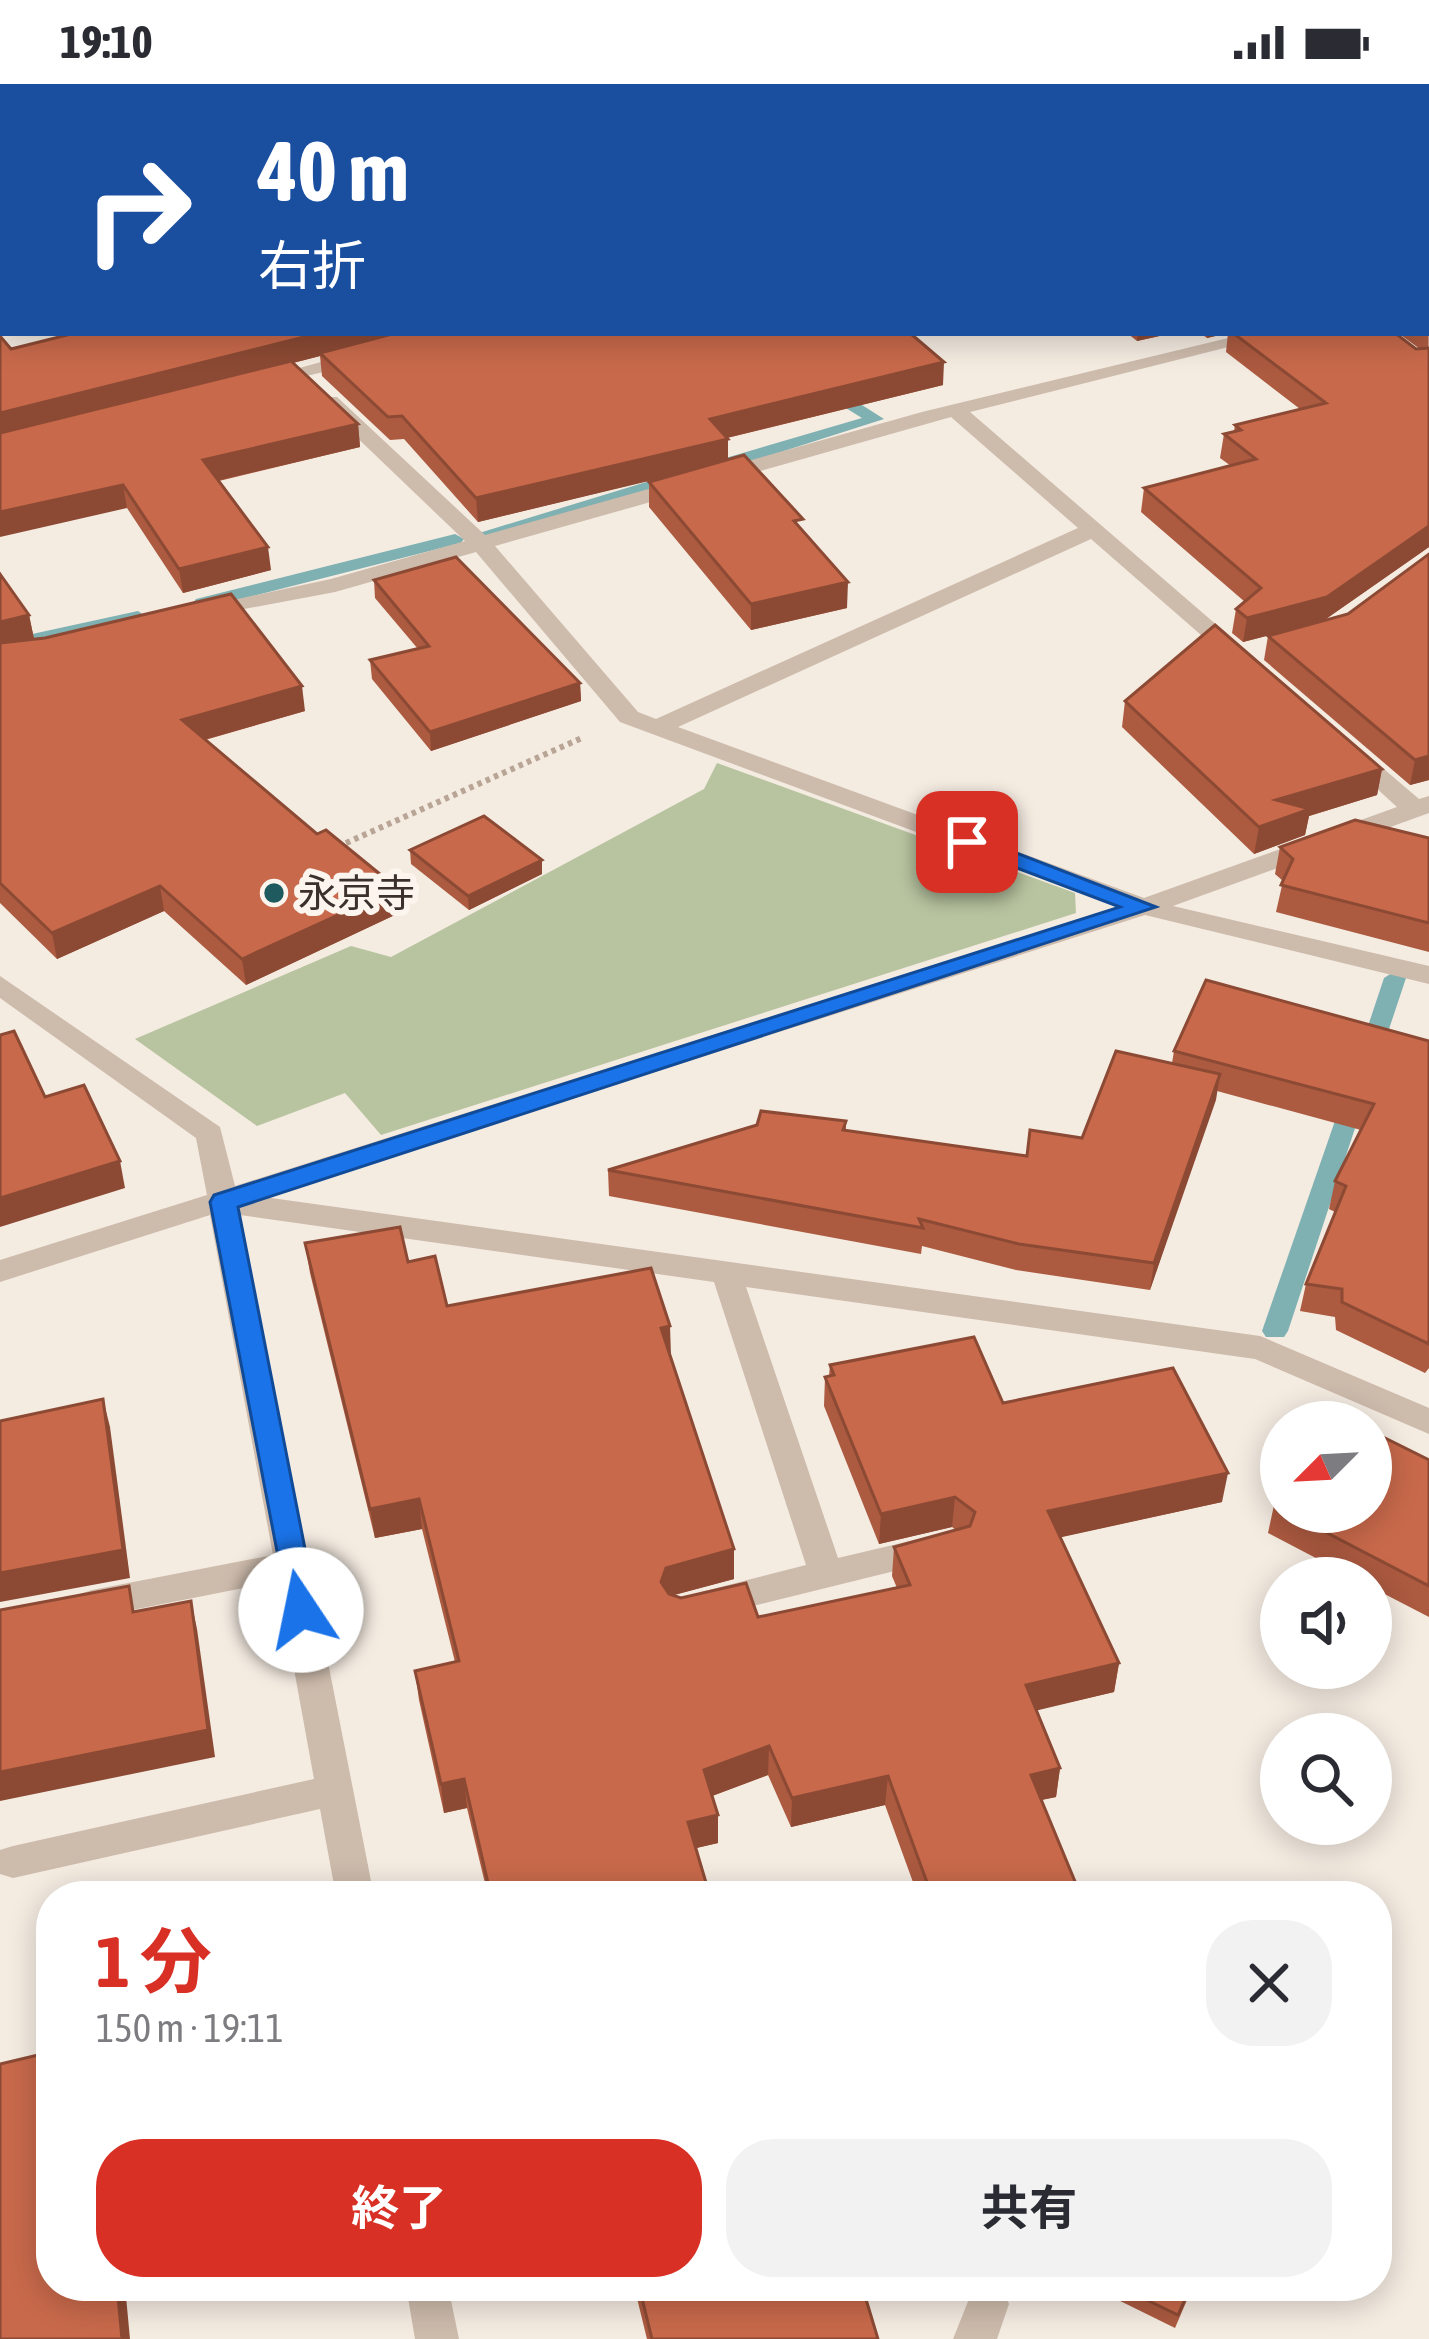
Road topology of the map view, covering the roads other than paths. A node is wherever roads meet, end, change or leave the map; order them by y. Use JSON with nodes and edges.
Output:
{"nodes":[{"id":1,"x":1262,"y":336,"type":"edge"},
{"id":2,"x":388,"y":350,"type":"edge"},
{"id":3,"x":299,"y":372,"type":"junction"},
{"id":4,"x":230,"y":389,"type":"edge"},
{"id":5,"x":955,"y":410,"type":"junction"},
{"id":6,"x":1093,"y":530,"type":"junction"},
{"id":7,"x":482,"y":545,"type":"junction"},
{"id":8,"x":182,"y":618,"type":"edge"},
{"id":9,"x":1250,"y":658,"type":"edge"},
{"id":10,"x":657,"y":727,"type":"junction"},
{"id":11,"x":1326,"y":732,"type":"edge"},
{"id":12,"x":1422,"y":806,"type":"edge"},
{"id":13,"x":1144,"y":907,"type":"junction"},
{"id":14,"x":1429,"y":975,"type":"edge"},
{"id":15,"x":0,"y":985,"type":"edge"},
{"id":16,"x":224,"y":1202,"type":"junction"},
{"id":17,"x":0,"y":1271,"type":"edge"},
{"id":18,"x":727,"y":1275,"type":"junction"},
{"id":19,"x":1429,"y":1422,"type":"edge"},
{"id":20,"x":951,"y":1544,"type":"edge"},
{"id":21,"x":292,"y":1565,"type":"junction"},
{"id":22,"x":826,"y":1574,"type":"junction"},
{"id":23,"x":68,"y":1608,"type":"edge"},
{"id":24,"x":683,"y":1609,"type":"edge"},
{"id":25,"x":335,"y":1790,"type":"junction"},
{"id":26,"x":13,"y":1862,"type":"dead end"},
{"id":27,"x":352,"y":1881,"type":"edge"},
{"id":28,"x":431,"y":2301,"type":"edge"},
{"id":29,"x":437,"y":2339,"type":"edge"}],
"edges":[{"from":1,"to":5,"type":"street"},
{"from":2,"to":3,"type":"street"},
{"from":3,"to":4,"type":"street"},
{"from":3,"to":7,"type":"street"},
{"from":5,"to":6,"type":"street"},
{"from":5,"to":7,"type":"street"},
{"from":6,"to":9,"type":"street"},
{"from":6,"to":10,"type":"street"},
{"from":7,"to":8,"type":"street"},
{"from":7,"to":10,"type":"street"},
{"from":10,"to":13,"type":"street"},
{"from":11,"to":12,"type":"street"},
{"from":12,"to":13,"type":"street"},
{"from":13,"to":14,"type":"street"},
{"from":13,"to":16,"type":"street"},
{"from":15,"to":16,"type":"street"},
{"from":16,"to":17,"type":"street"},
{"from":16,"to":18,"type":"street"},
{"from":16,"to":21,"type":"street"},
{"from":18,"to":19,"type":"street"},
{"from":18,"to":22,"type":"street"},
{"from":20,"to":22,"type":"street"},
{"from":21,"to":23,"type":"street"},
{"from":21,"to":25,"type":"street"},
{"from":22,"to":24,"type":"street"},
{"from":25,"to":26,"type":"street"},
{"from":25,"to":27,"type":"street"},
{"from":28,"to":29,"type":"street"}]}
